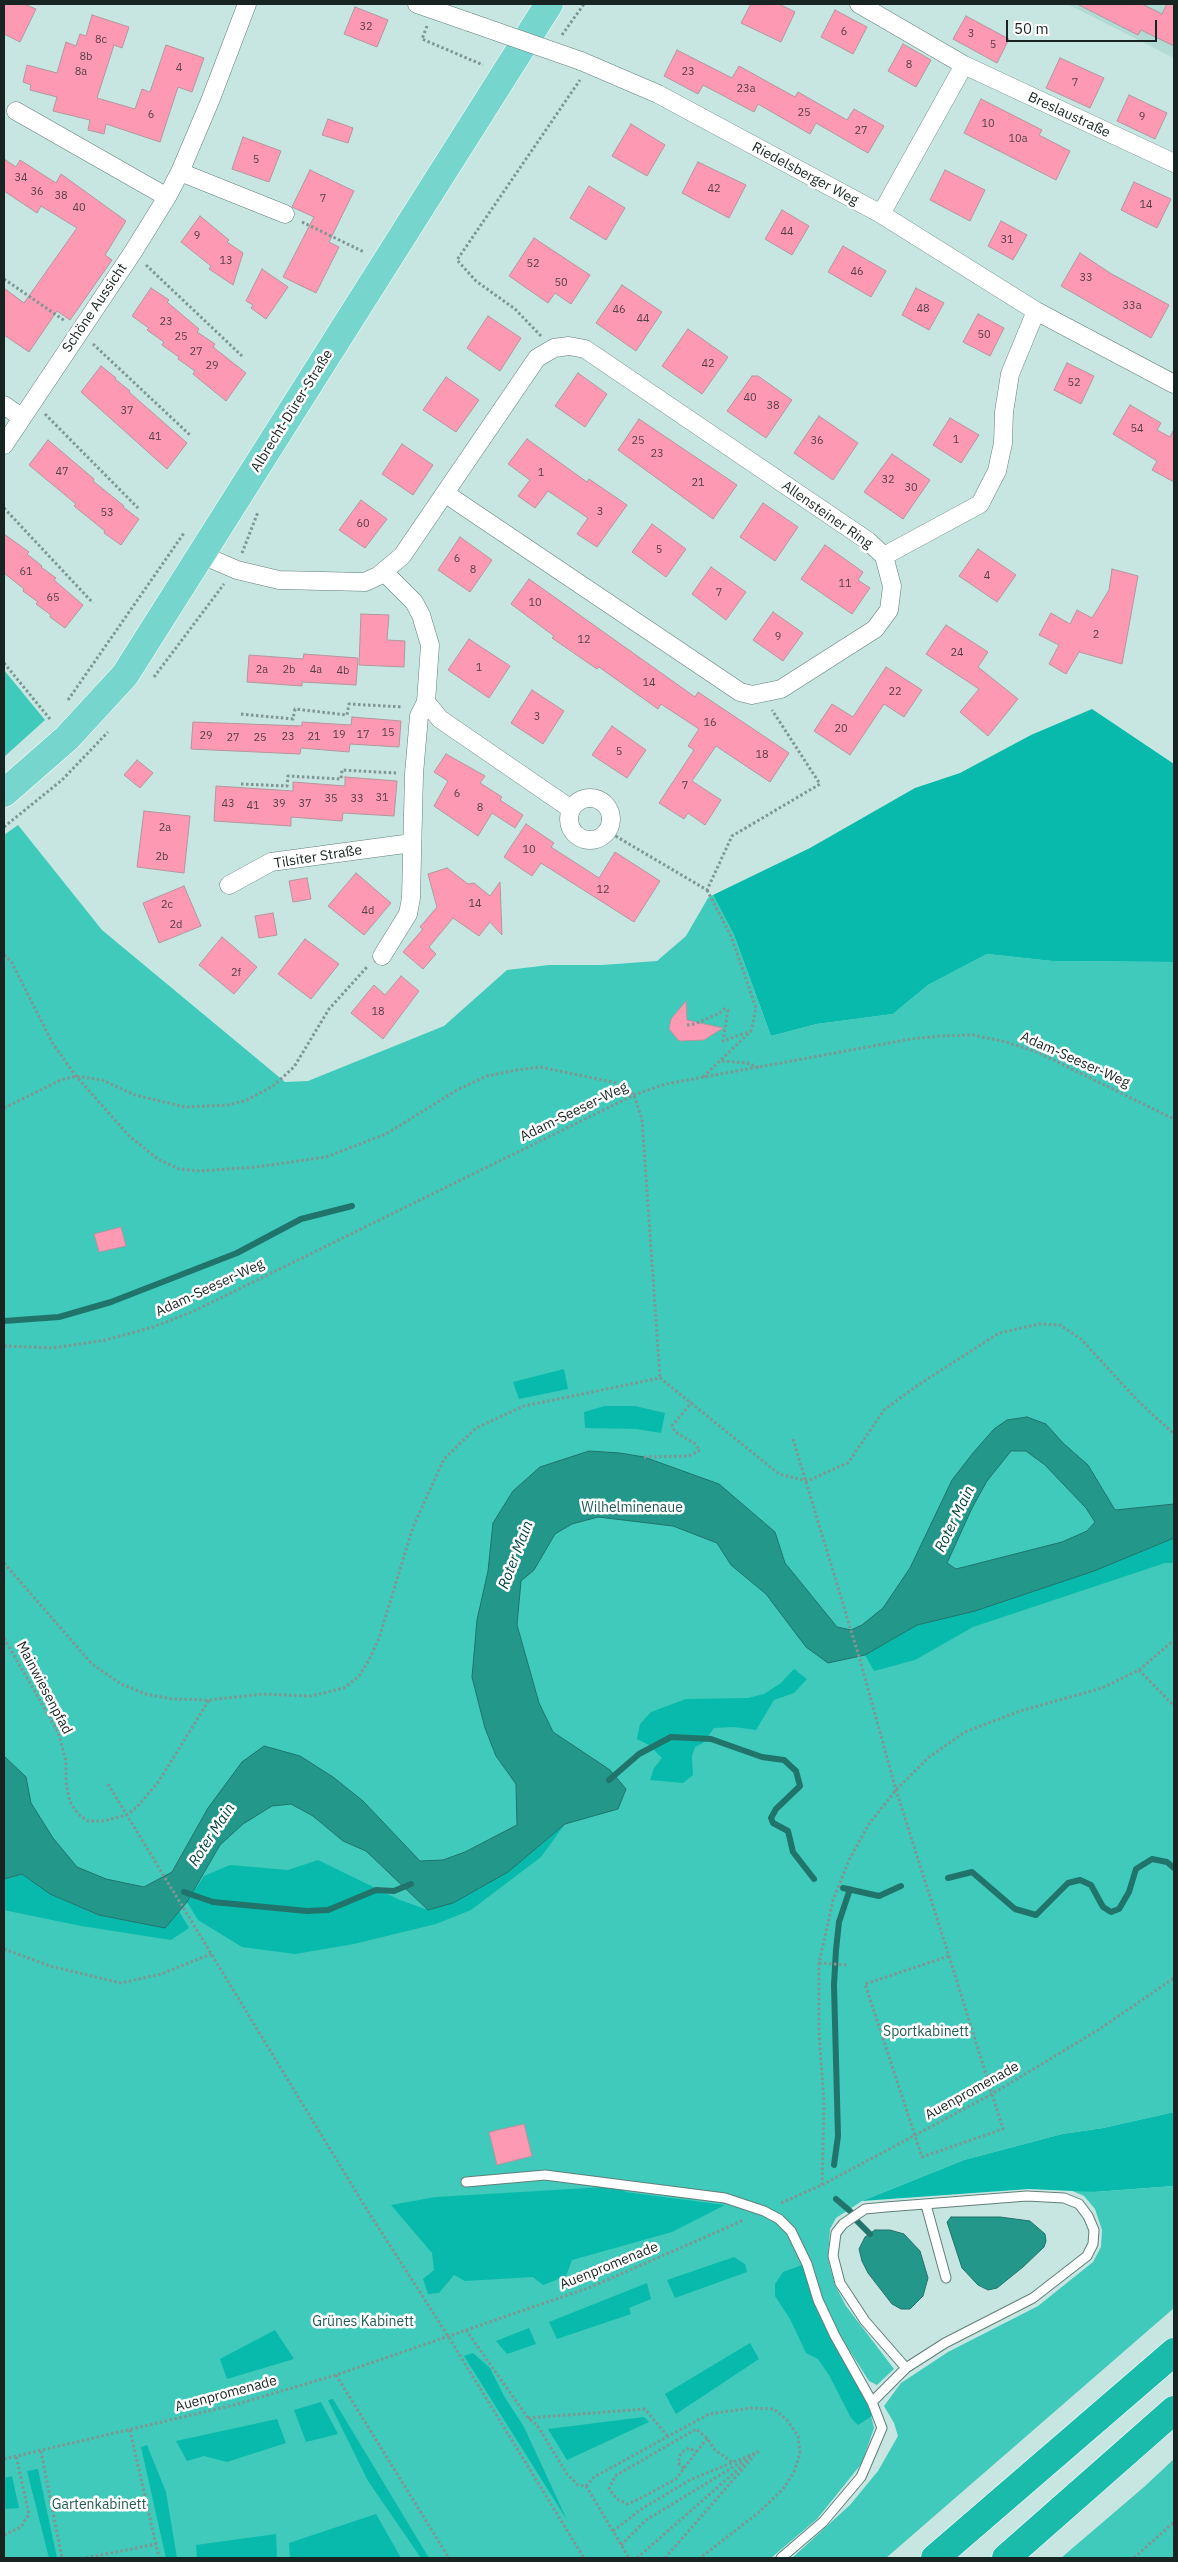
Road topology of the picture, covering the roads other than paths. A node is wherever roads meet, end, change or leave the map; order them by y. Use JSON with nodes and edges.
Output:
{"nodes":[{"id":1,"x":247,"y":4,"type":"edge"},
{"id":2,"x":549,"y":4,"type":"edge"},
{"id":3,"x":859,"y":4,"type":"edge"},
{"id":4,"x":425,"y":6,"type":"edge"},
{"id":5,"x":964,"y":65,"type":"junction"},
{"id":6,"x":10,"y":112,"type":"edge"},
{"id":7,"x":1174,"y":164,"type":"edge"},
{"id":8,"x":180,"y":172,"type":"junction"},
{"id":9,"x":167,"y":197,"type":"junction"},
{"id":10,"x":285,"y":214,"type":"road end"},
{"id":11,"x":881,"y":214,"type":"junction"},
{"id":12,"x":1036,"y":311,"type":"junction"},
{"id":13,"x":1174,"y":384,"type":"edge"},
{"id":14,"x":4,"y":405,"type":"edge"},
{"id":15,"x":21,"y":417,"type":"junction"},
{"id":16,"x":4,"y":446,"type":"edge"},
{"id":17,"x":446,"y":494,"type":"junction"},
{"id":18,"x":202,"y":555,"type":"junction"},
{"id":19,"x":884,"y":556,"type":"junction"},
{"id":20,"x":384,"y":572,"type":"junction"},
{"id":21,"x":425,"y":705,"type":"junction"},
{"id":22,"x":4,"y":793,"type":"edge"},
{"id":23,"x":571,"y":809,"type":"junction"},
{"id":24,"x":412,"y":843,"type":"junction"},
{"id":25,"x":229,"y":885,"type":"dead end"},
{"id":26,"x":382,"y":956,"type":"road end"},
{"id":27,"x":466,"y":2182,"type":"dead end"},
{"id":28,"x":926,"y":2205,"type":"junction"},
{"id":29,"x":946,"y":2278,"type":"dead end"},
{"id":30,"x":1174,"y":2352,"type":"edge"},
{"id":31,"x":906,"y":2368,"type":"junction"},
{"id":32,"x":872,"y":2402,"type":"junction"},
{"id":33,"x":1174,"y":2410,"type":"edge"},
{"id":34,"x":781,"y":2558,"type":"edge"},
{"id":35,"x":935,"y":2558,"type":"edge"},
{"id":36,"x":1006,"y":2558,"type":"edge"}],
"edges":[{"from":1,"to":8,"type":"street","name":"Schöne Aussicht"},
{"from":2,"to":18,"type":"main road","name":"Albrecht-Dürer-Straße"},
{"from":3,"to":5,"type":"street","name":"Breslaustraße"},
{"from":4,"to":11,"type":"street","name":"Riedelsberger Weg","bridge":true},
{"from":5,"to":7,"type":"street","name":"Breslaustraße"},
{"from":5,"to":11,"type":"street"},
{"from":6,"to":9,"type":"street"},
{"from":8,"to":9,"type":"street","name":"Schöne Aussicht"},
{"from":8,"to":10,"type":"street"},
{"from":9,"to":15,"type":"street","name":"Schöne Aussicht"},
{"from":11,"to":12,"type":"street","name":"Riedelsberger Weg"},
{"from":12,"to":13,"type":"street","name":"Riedelsberger Weg"},
{"from":12,"to":19,"type":"street"},
{"from":14,"to":15,"type":"street"},
{"from":15,"to":16,"type":"street","name":"Schöne Aussicht"},
{"from":17,"to":19,"type":"street","name":"Allensteiner Ring"},
{"from":17,"to":19,"type":"street","name":"Allensteiner Ring"},
{"from":17,"to":20,"type":"street"},
{"from":18,"to":20,"type":"street"},
{"from":18,"to":22,"type":"main road","name":"Albrecht-Dürer-Straße"},
{"from":20,"to":21,"type":"street"},
{"from":21,"to":23,"type":"street"},
{"from":21,"to":24,"type":"street"},
{"from":23,"to":23,"type":"street"},
{"from":24,"to":25,"type":"street","name":"Tilsiter Straße"},
{"from":24,"to":26,"type":"street"},
{"from":27,"to":32,"type":"lane"},
{"from":28,"to":29,"type":"lane"},
{"from":28,"to":31,"type":"lane"},
{"from":28,"to":31,"type":"lane"},
{"from":30,"to":35,"type":"highway"},
{"from":31,"to":32,"type":"lane"},
{"from":32,"to":34,"type":"lane"},
{"from":33,"to":36,"type":"highway"}]}
